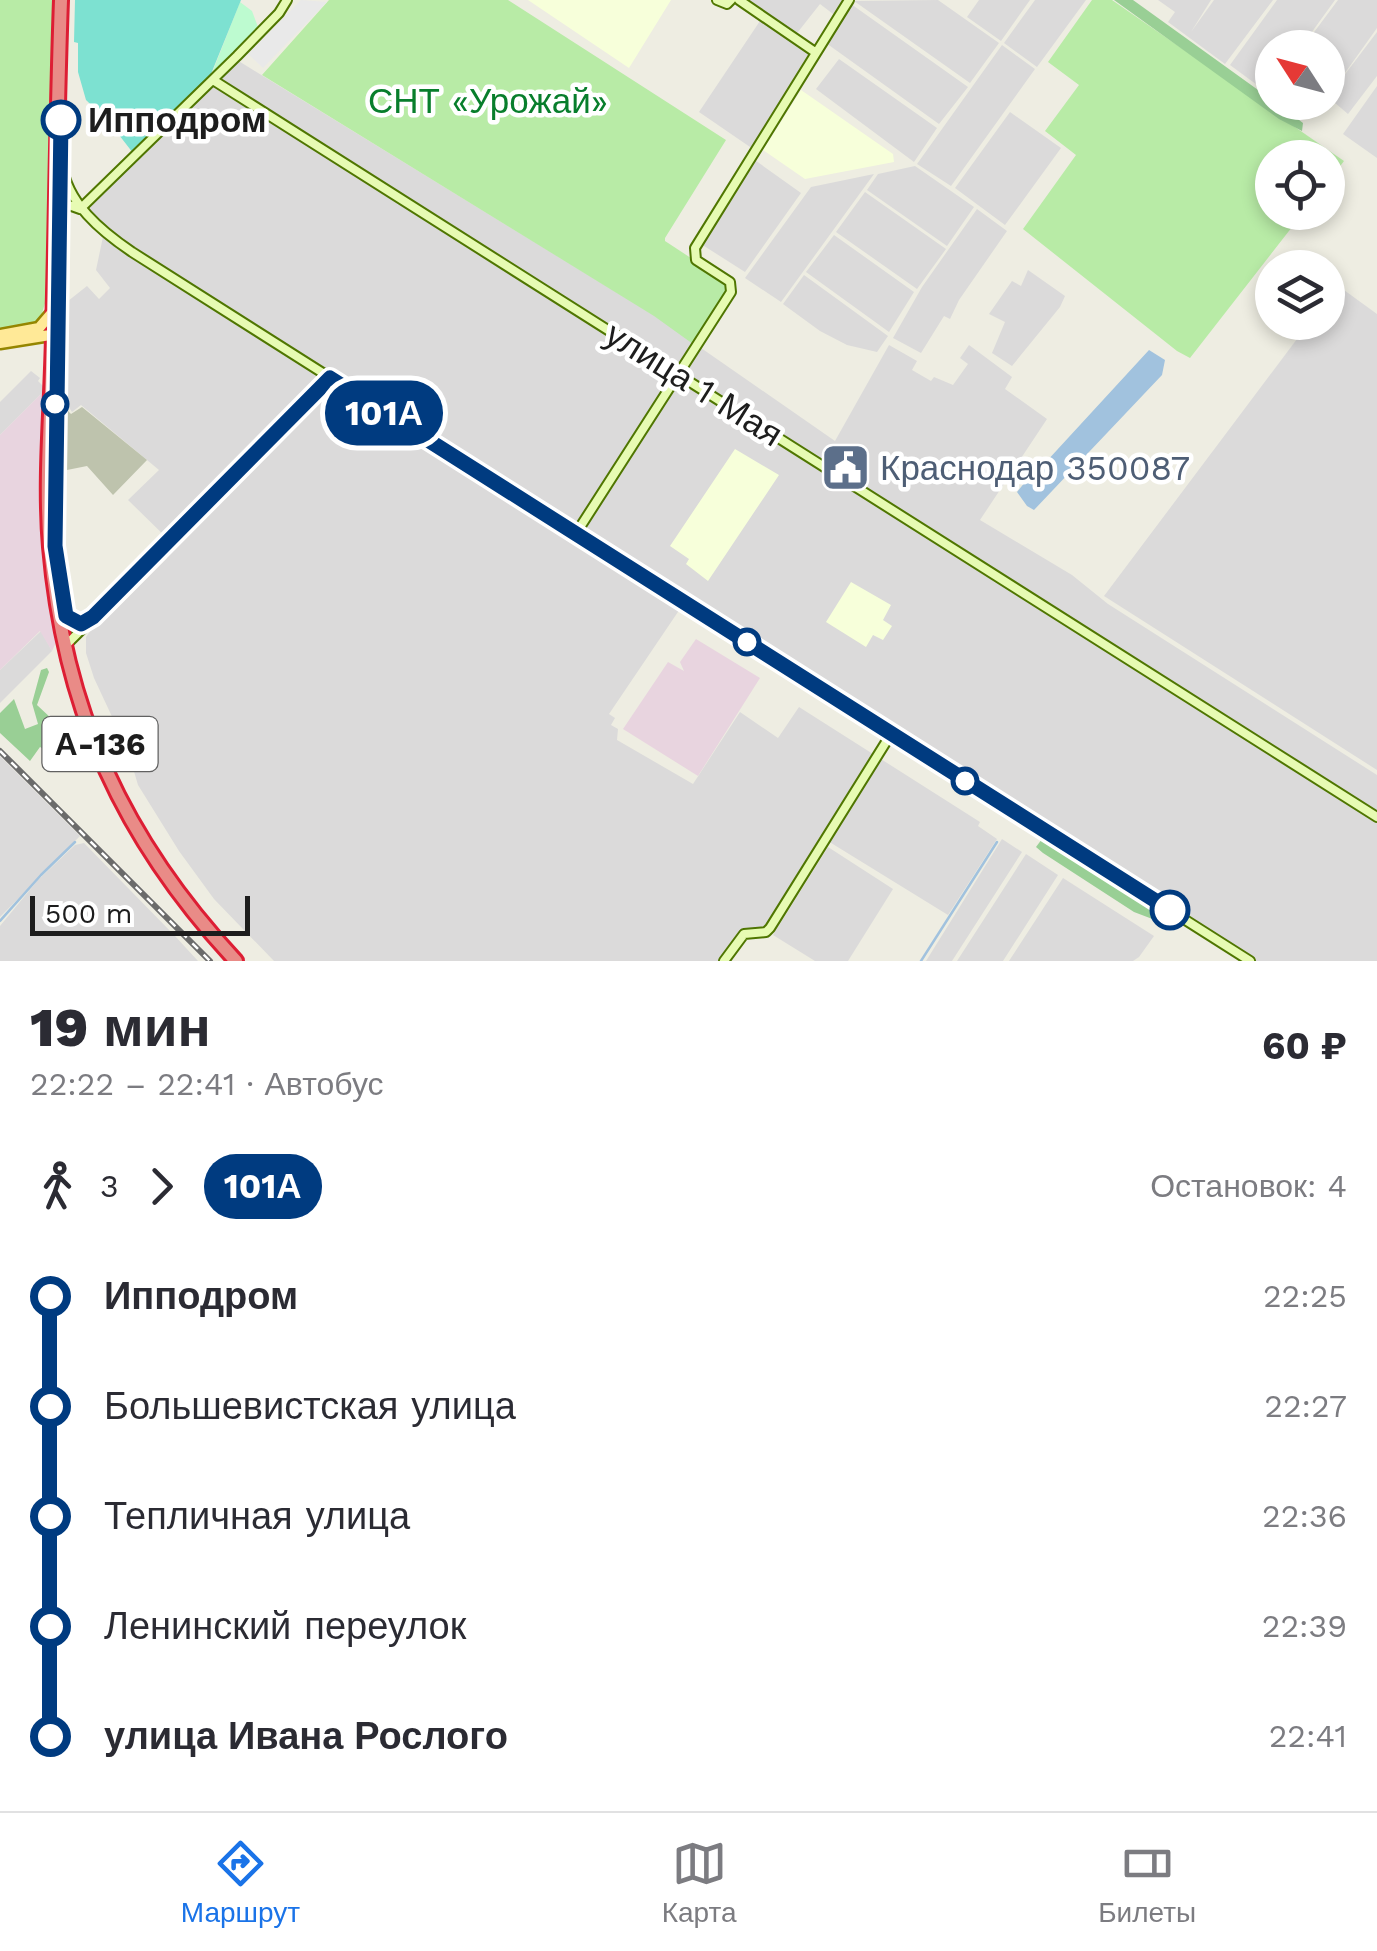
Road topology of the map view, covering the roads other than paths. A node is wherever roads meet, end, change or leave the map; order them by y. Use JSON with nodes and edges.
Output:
{"nodes":[{"id":1,"x":62,"y":0,"type":"edge"},
{"id":2,"x":287,"y":0,"type":"edge"},
{"id":3,"x":717,"y":0,"type":"edge"},
{"id":4,"x":731,"y":0,"type":"edge"},
{"id":5,"x":739,"y":0,"type":"edge"},
{"id":6,"x":849,"y":0,"type":"edge"},
{"id":7,"x":815,"y":52,"type":"junction"},
{"id":8,"x":213,"y":80,"type":"junction"},
{"id":9,"x":59,"y":160,"type":"junction"},
{"id":10,"x":72,"y":191,"type":"junction"},
{"id":11,"x":98,"y":193,"type":"junction"},
{"id":12,"x":79,"y":206,"type":"junction"},
{"id":13,"x":58,"y":218,"type":"junction"},
{"id":14,"x":54,"y":328,"type":"junction"},
{"id":15,"x":2,"y":337,"type":"edge"},
{"id":16,"x":23,"y":339,"type":"junction"},
{"id":17,"x":52,"y":359,"type":"junction"},
{"id":18,"x":677,"y":374,"type":"junction"},
{"id":19,"x":331,"y":380,"type":"junction"},
{"id":20,"x":575,"y":536,"type":"junction"},
{"id":21,"x":66,"y":616,"type":"junction"},
{"id":22,"x":93,"y":617,"type":"junction"},
{"id":23,"x":68,"y":643,"type":"junction"},
{"id":24,"x":888,"y":738,"type":"junction"},
{"id":25,"x":1377,"y":817,"type":"edge"},
{"id":26,"x":238,"y":961,"type":"edge"},
{"id":27,"x":724,"y":961,"type":"edge"},
{"id":28,"x":1242,"y":961,"type":"edge"},
{"id":29,"x":1250,"y":961,"type":"edge"}],
"edges":[{"from":1,"to":9,"type":"highway","number":"А-136"},
{"from":2,"to":8,"type":"street"},
{"from":3,"to":4,"type":"street"},
{"from":5,"to":7,"type":"street"},
{"from":6,"to":7,"type":"street"},
{"from":7,"to":18,"type":"street"},
{"from":8,"to":11,"type":"street"},
{"from":8,"to":18,"type":"street","name":"улица 1 Мая"},
{"from":9,"to":10,"type":"street","number":"А-136"},
{"from":9,"to":12,"type":"street"},
{"from":9,"to":13,"type":"highway","number":"А-136"},
{"from":9,"to":14,"type":"highway","number":"А-136"},
{"from":10,"to":11,"type":"street"},
{"from":10,"to":12,"type":"street","number":"А-136"},
{"from":11,"to":12,"type":"street"},
{"from":12,"to":13,"type":"street"},
{"from":12,"to":19,"type":"street"},
{"from":13,"to":14,"type":"highway","number":"А-136"},
{"from":14,"to":15,"type":"main road"},
{"from":14,"to":16,"type":"main road"},
{"from":14,"to":17,"type":"highway","number":"А-136"},
{"from":14,"to":21,"type":"highway","number":"А-136"},
{"from":15,"to":16,"type":"main road"},
{"from":16,"to":17,"type":"main road"},
{"from":17,"to":23,"type":"highway","number":"А-136"},
{"from":18,"to":20,"type":"street"},
{"from":18,"to":25,"type":"street","name":"улица 1 Мая"},
{"from":19,"to":20,"type":"street"},
{"from":19,"to":22,"type":"street"},
{"from":19,"to":23,"type":"street"},
{"from":20,"to":24,"type":"street"},
{"from":21,"to":22,"type":"street"},
{"from":21,"to":23,"type":"highway","number":"А-136"},
{"from":22,"to":23,"type":"street"},
{"from":23,"to":26,"type":"highway","number":"А-136"},
{"from":24,"to":27,"type":"street"},
{"from":24,"to":28,"type":"street"},
{"from":24,"to":29,"type":"street"}]}
